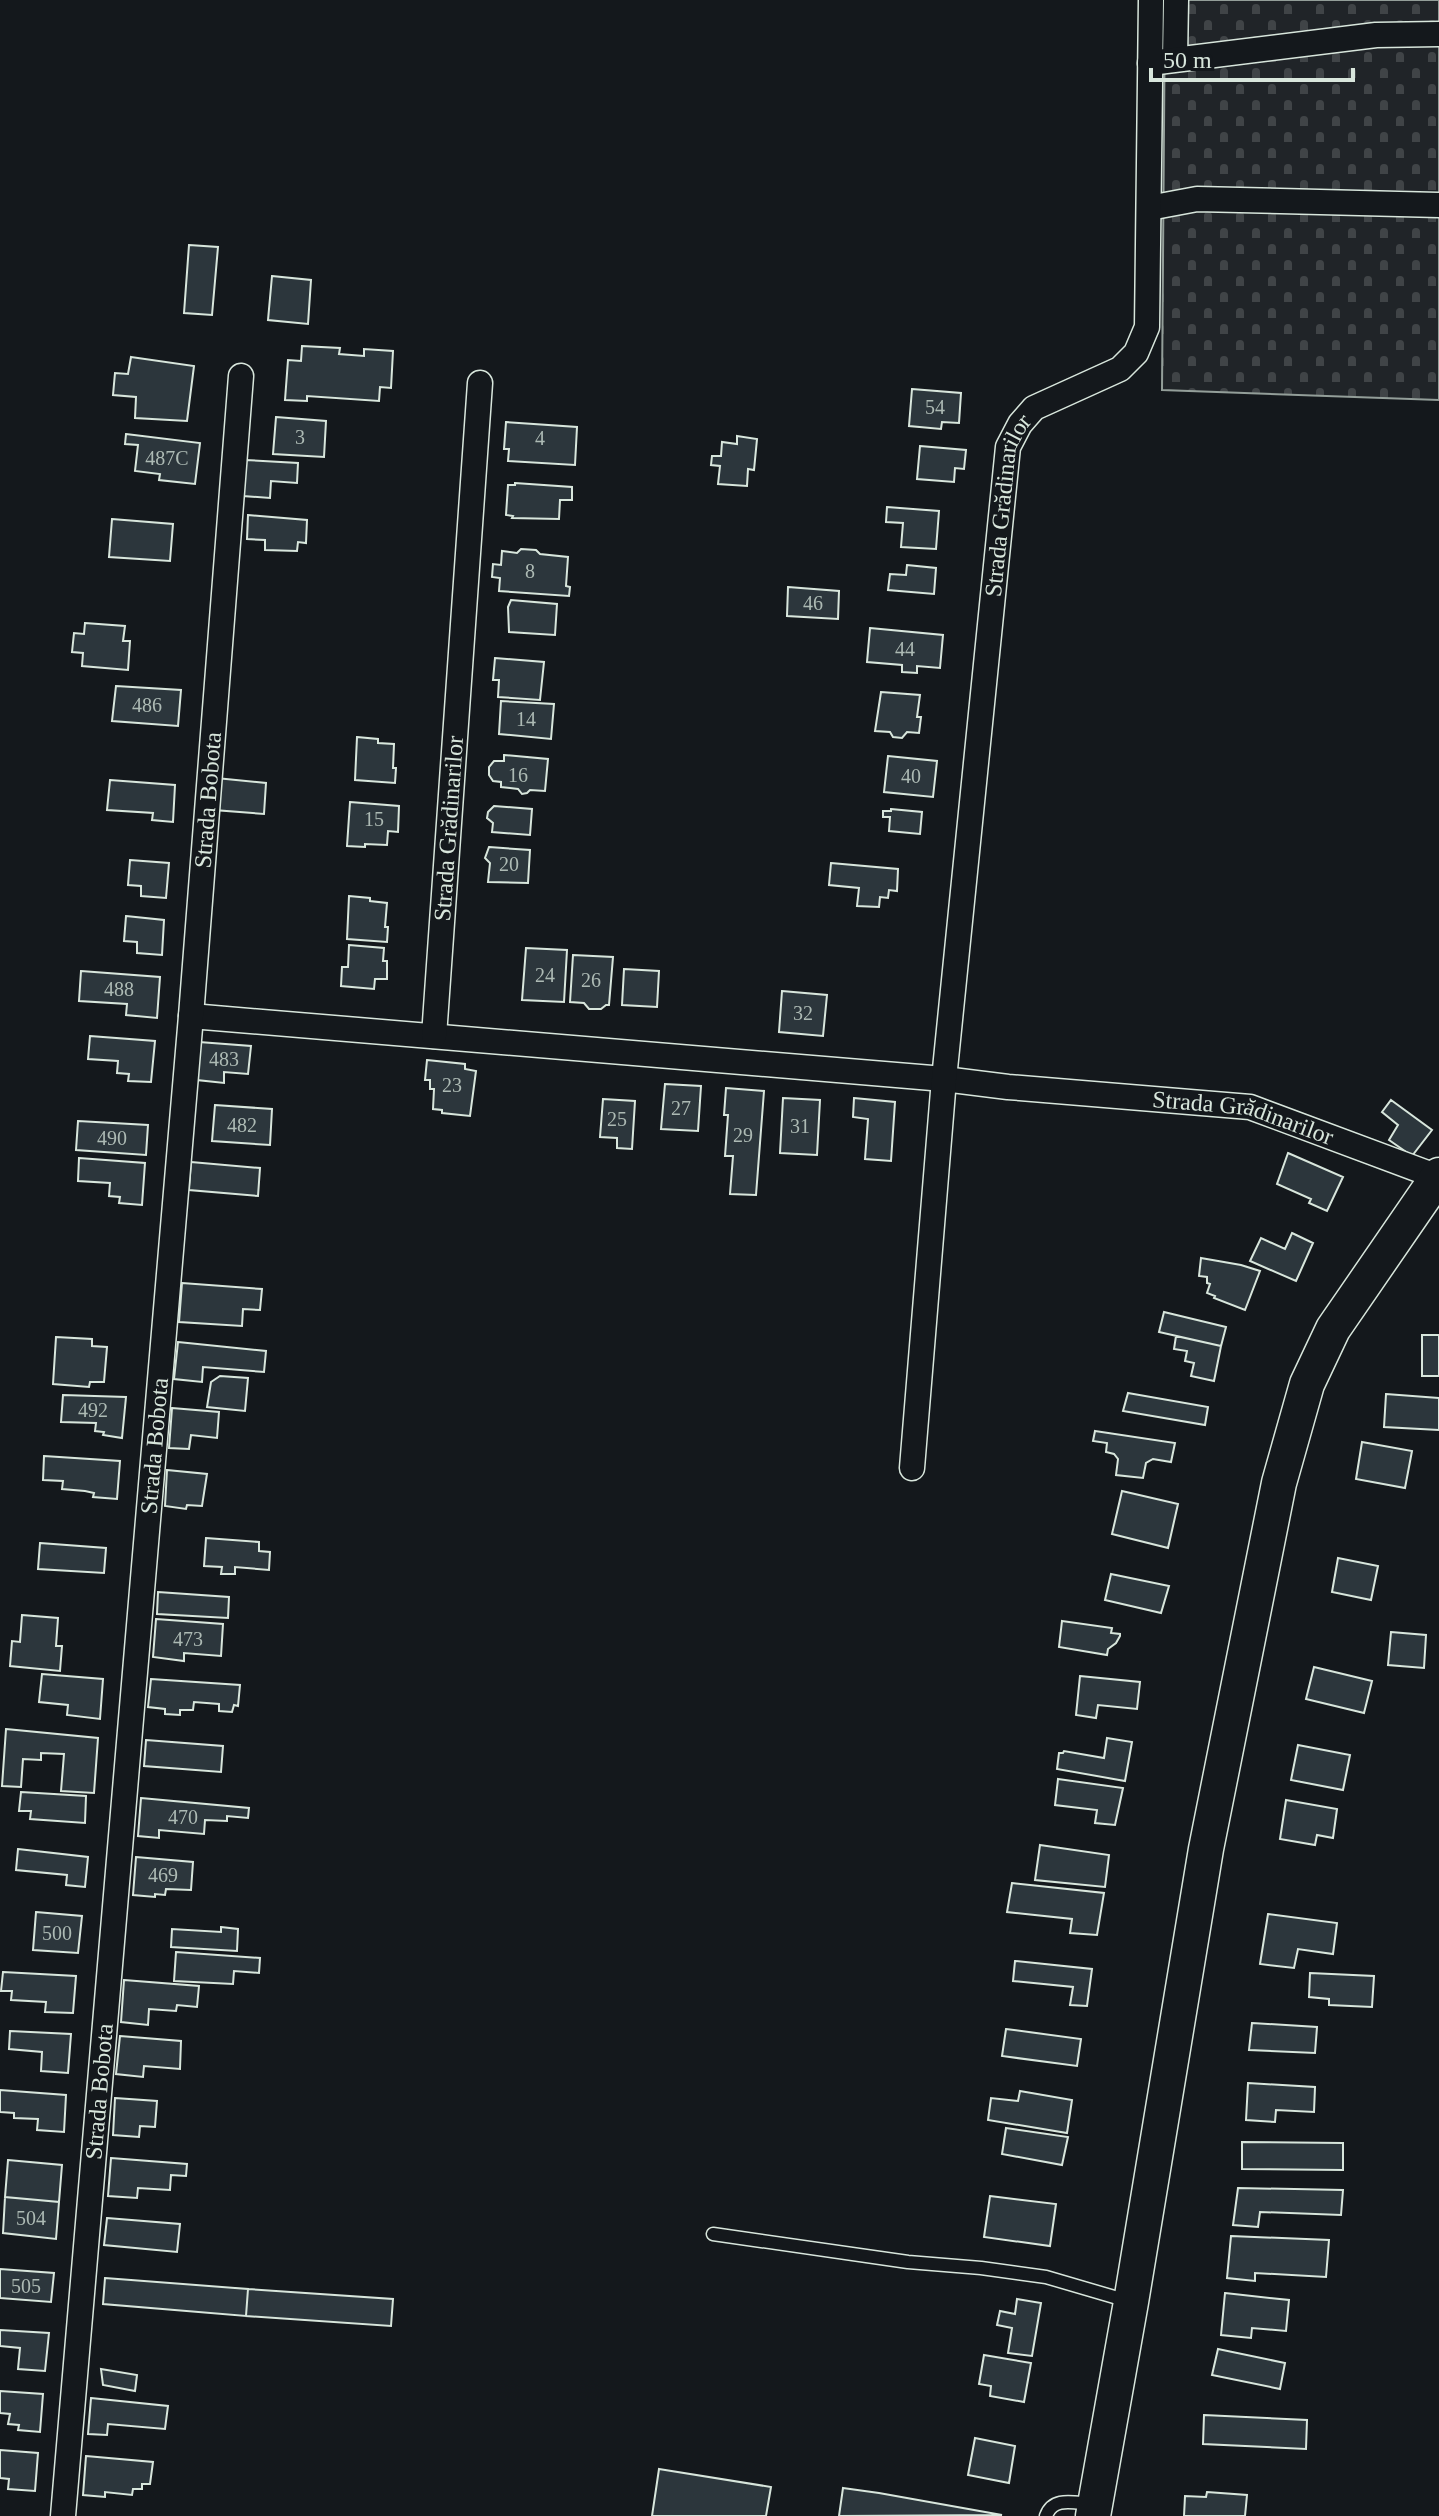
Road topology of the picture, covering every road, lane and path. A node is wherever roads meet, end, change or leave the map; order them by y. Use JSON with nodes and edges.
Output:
{"nodes":[{"id":1,"x":1151,"y":0,"type":"edge"},
{"id":2,"x":1176,"y":0,"type":"edge"},
{"id":3,"x":1439,"y":34,"type":"edge"},
{"id":4,"x":1175,"y":58,"type":"junction"},
{"id":5,"x":1150,"y":63,"type":"junction"},
{"id":6,"x":1439,"y":205,"type":"edge"},
{"id":7,"x":1149,"y":208,"type":"junction"},
{"id":8,"x":241,"y":376,"type":"dead end"},
{"id":9,"x":480,"y":383,"type":"dead end"},
{"id":10,"x":191,"y":1016,"type":"junction"},
{"id":11,"x":434,"y":1036,"type":"junction"},
{"id":12,"x":944,"y":1079,"type":"junction"},
{"id":13,"x":1438,"y":1176,"type":"edge"},
{"id":14,"x":912,"y":1468,"type":"dead end"},
{"id":15,"x":713,"y":2234,"type":"dead end"},
{"id":16,"x":1131,"y":2302,"type":"junction"},
{"id":17,"x":1094,"y":2510,"type":"edge"},
{"id":18,"x":63,"y":2516,"type":"edge"},
{"id":19,"x":1046,"y":2516,"type":"edge"}],
"edges":[{"from":1,"to":5,"type":"street","name":"Strada Grădinarilor"},
{"from":2,"to":4,"type":"street"},
{"from":3,"to":4,"type":"street"},
{"from":4,"to":5,"type":"street"},
{"from":5,"to":7,"type":"street","name":"Strada Grădinarilor"},
{"from":6,"to":7,"type":"street"},
{"from":7,"to":12,"type":"street","name":"Strada Grădinarilor"},
{"from":8,"to":10,"type":"street","name":"Strada Bobota"},
{"from":9,"to":11,"type":"street","name":"Strada Grădinarilor"},
{"from":10,"to":11,"type":"street","name":"Strada Grădinarilor"},
{"from":10,"to":18,"type":"street","name":"Strada Bobota"},
{"from":11,"to":12,"type":"street","name":"Strada Grădinarilor"},
{"from":12,"to":13,"type":"street","name":"Strada Grădinarilor"},
{"from":12,"to":14,"type":"street","name":"Strada Grădinarilor"},
{"from":13,"to":16,"type":"main road"},
{"from":15,"to":16,"type":"lane"},
{"from":16,"to":17,"type":"main road"},
{"from":17,"to":19,"type":"lane"}]}
